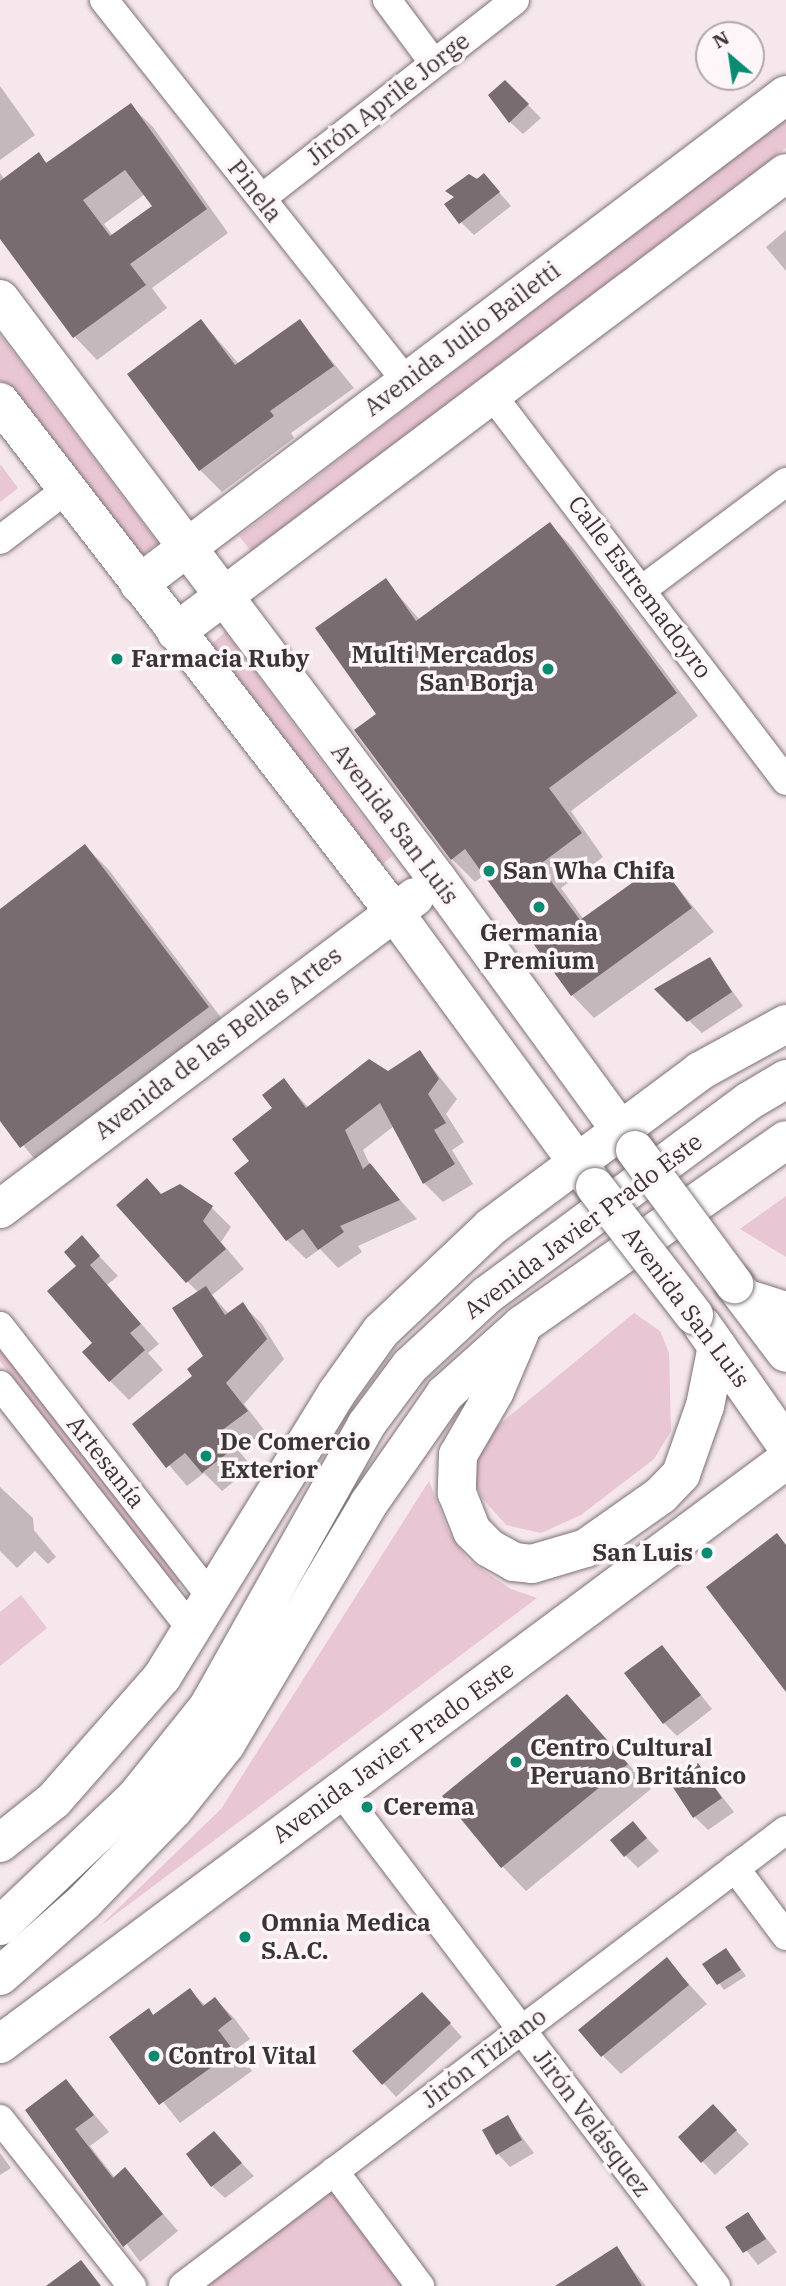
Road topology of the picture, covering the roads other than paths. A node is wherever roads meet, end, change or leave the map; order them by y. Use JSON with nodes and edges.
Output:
{"nodes":[{"id":1,"x":104,"y":0,"type":"edge"},
{"id":2,"x":387,"y":0,"type":"edge"},
{"id":3,"x":515,"y":0,"type":"edge"},
{"id":4,"x":433,"y":62,"type":"junction"},
{"id":5,"x":786,"y":95,"type":"edge"},
{"id":6,"x":786,"y":173,"type":"edge"},
{"id":7,"x":262,"y":198,"type":"junction"},
{"id":8,"x":0,"y":299,"type":"edge"},
{"id":9,"x":406,"y":381,"type":"junction"},
{"id":10,"x":492,"y":395,"type":"junction"},
{"id":11,"x":4,"y":418,"type":"edge"},
{"id":12,"x":786,"y":482,"type":"edge"},
{"id":13,"x":67,"y":489,"type":"junction"},
{"id":14,"x":0,"y":540,"type":"edge"},
{"id":15,"x":186,"y":550,"type":"junction"},
{"id":16,"x":139,"y":584,"type":"junction"},
{"id":17,"x":643,"y":589,"type":"junction"},
{"id":18,"x":222,"y":597,"type":"junction"},
{"id":19,"x":176,"y":632,"type":"junction"},
{"id":20,"x":786,"y":781,"type":"edge"},
{"id":21,"x":438,"y":880,"type":"junction"},
{"id":22,"x":394,"y":912,"type":"junction"},
{"id":23,"x":786,"y":1024,"type":"edge"},
{"id":24,"x":786,"y":1079,"type":"edge"},
{"id":25,"x":786,"y":1140,"type":"edge"},
{"id":26,"x":628,"y":1141,"type":"junction"},
{"id":27,"x":586,"y":1175,"type":"junction"},
{"id":28,"x":0,"y":1209,"type":"edge"},
{"id":29,"x":740,"y":1291,"type":"junction"},
{"id":30,"x":786,"y":1311,"type":"edge"},
{"id":31,"x":522,"y":1325,"type":"junction"},
{"id":32,"x":0,"y":1326,"type":"edge"},
{"id":33,"x":717,"y":1346,"type":"junction"},
{"id":34,"x":786,"y":1353,"type":"edge"},
{"id":35,"x":0,"y":1385,"type":"edge"},
{"id":36,"x":786,"y":1444,"type":"edge"},
{"id":37,"x":786,"y":1460,"type":"edge"},
{"id":38,"x":202,"y":1614,"type":"junction"},
{"id":39,"x":341,"y":1792,"type":"junction"},
{"id":40,"x":786,"y":1830,"type":"edge"},
{"id":41,"x":0,"y":1843,"type":"edge"},
{"id":42,"x":735,"y":1868,"type":"junction"},
{"id":43,"x":0,"y":1926,"type":"edge"},
{"id":44,"x":786,"y":1936,"type":"edge"},
{"id":45,"x":0,"y":1976,"type":"edge"},
{"id":46,"x":522,"y":2030,"type":"junction"},
{"id":47,"x":0,"y":2044,"type":"edge"},
{"id":48,"x":0,"y":2119,"type":"edge"},
{"id":49,"x":334,"y":2171,"type":"junction"},
{"id":50,"x":132,"y":2286,"type":"edge"},
{"id":51,"x":183,"y":2286,"type":"edge"},
{"id":52,"x":420,"y":2286,"type":"edge"},
{"id":53,"x":716,"y":2286,"type":"edge"}],
"edges":[{"from":1,"to":7,"type":"street","name":"Pinela"},
{"from":2,"to":4,"type":"street"},
{"from":3,"to":4,"type":"street","name":"Jirón Aprile Jorge"},
{"from":4,"to":7,"type":"street","name":"Jirón Aprile Jorge"},
{"from":5,"to":9,"type":"main road","name":"Avenida Julio Bailetti"},
{"from":6,"to":10,"type":"main road"},
{"from":7,"to":9,"type":"street","name":"Pinela"},
{"from":8,"to":15,"type":"main road","name":"Avenida San Luis"},
{"from":9,"to":15,"type":"main road","name":"Avenida Julio Bailetti"},
{"from":10,"to":17,"type":"street","name":"Calle Estremadoyro"},
{"from":10,"to":18,"type":"main road"},
{"from":11,"to":13,"type":"main road","name":"Avenida San Luis"},
{"from":12,"to":17,"type":"street"},
{"from":13,"to":14,"type":"street"},
{"from":13,"to":16,"type":"main road","name":"Avenida San Luis"},
{"from":15,"to":16,"type":"main road","name":"Avenida Julio Bailetti"},
{"from":15,"to":18,"type":"main road","name":"Avenida San Luis"},
{"from":16,"to":19,"type":"main road","name":"Avenida San Luis"},
{"from":17,"to":20,"type":"street","name":"Calle Estremadoyro"},
{"from":18,"to":19,"type":"main road"},
{"from":18,"to":21,"type":"main road","name":"Avenida San Luis"},
{"from":19,"to":22,"type":"main road","name":"Avenida San Luis"},
{"from":21,"to":22,"type":"main road","name":"Avenida de las Bellas Artes"},
{"from":21,"to":26,"type":"main road","name":"Avenida San Luis"},
{"from":22,"to":27,"type":"main road","name":"Avenida San Luis"},
{"from":22,"to":28,"type":"main road","name":"Avenida de las Bellas Artes"},
{"from":23,"to":26,"type":"main road","name":"Avenida Javier Prado Este"},
{"from":24,"to":43,"type":"main road","name":"Avenida Javier Prado Este"},
{"from":25,"to":31,"type":"main road","name":"Avenida Javier Prado Este"},
{"from":26,"to":27,"type":"main road","name":"Avenida Javier Prado Este"},
{"from":26,"to":29,"type":"main road","name":"Avenida San Luis","bridge":true},
{"from":27,"to":33,"type":"main road","name":"Avenida San Luis","bridge":true},
{"from":27,"to":38,"type":"main road","name":"Avenida Javier Prado Este"},
{"from":29,"to":30,"type":"main road"},
{"from":29,"to":34,"type":"main road","name":"Avenida San Luis"},
{"from":31,"to":33,"type":"main road"},
{"from":31,"to":45,"type":"main road","name":"Avenida Javier Prado Este"},
{"from":32,"to":38,"type":"street","name":"Artesanía"},
{"from":33,"to":36,"type":"main road","name":"Avenida San Luis"},
{"from":35,"to":38,"type":"street","name":"Artesanía"},
{"from":37,"to":39,"type":"main road","name":"Avenida Javier Prado Este"},
{"from":38,"to":41,"type":"main road","name":"Avenida Javier Prado Este"},
{"from":39,"to":46,"type":"street","name":"Jirón Velásquez"},
{"from":39,"to":47,"type":"main road","name":"Avenida Javier Prado Este"},
{"from":40,"to":42,"type":"street","name":"Jirón Tiziano"},
{"from":42,"to":44,"type":"street"},
{"from":42,"to":46,"type":"street","name":"Jirón Tiziano"},
{"from":46,"to":49,"type":"street","name":"Jirón Tiziano"},
{"from":46,"to":53,"type":"street","name":"Jirón Velásquez"},
{"from":48,"to":50,"type":"street"},
{"from":49,"to":51,"type":"street","name":"Jirón Tiziano"},
{"from":49,"to":52,"type":"street"}]}
